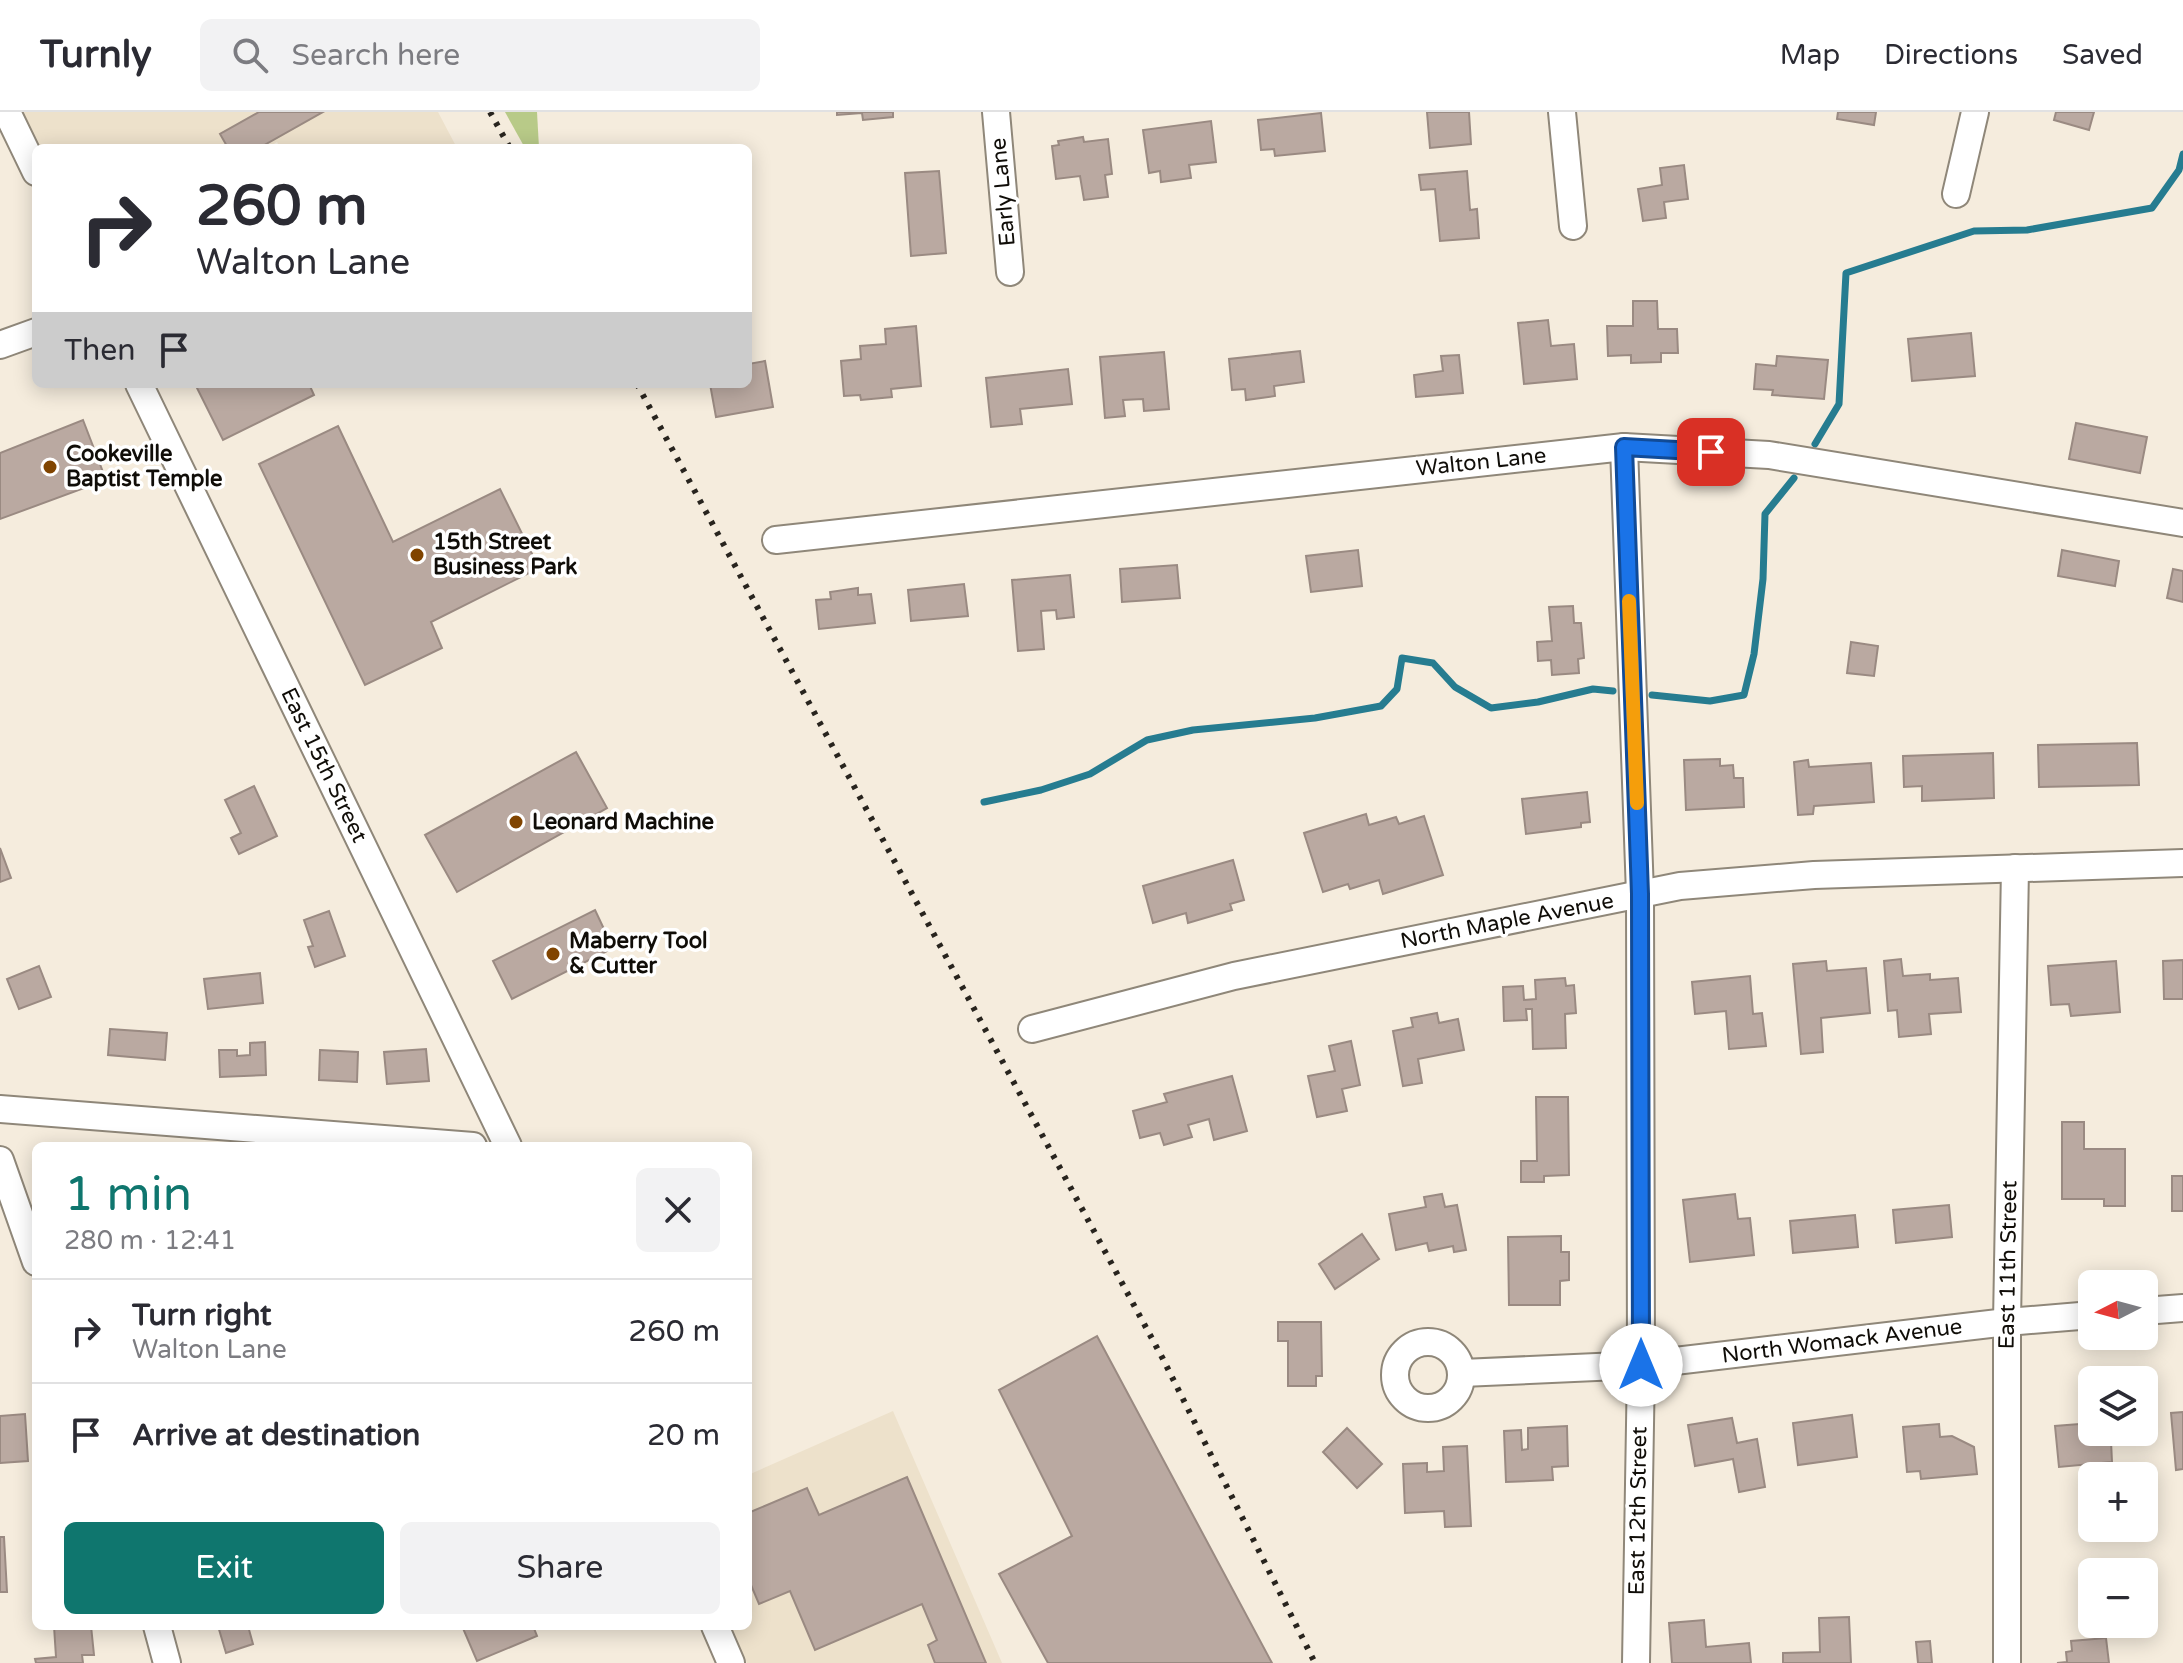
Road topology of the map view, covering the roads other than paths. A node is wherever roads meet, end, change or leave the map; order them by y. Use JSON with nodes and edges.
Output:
{"nodes":[{"id":1,"x":7,"y":112,"type":"edge"},
{"id":2,"x":996,"y":112,"type":"edge"},
{"id":3,"x":1562,"y":112,"type":"edge"},
{"id":4,"x":1975,"y":112,"type":"edge"},
{"id":5,"x":32,"y":164,"type":"edge"},
{"id":6,"x":1956,"y":194,"type":"dead end"},
{"id":7,"x":1573,"y":226,"type":"dead end"},
{"id":8,"x":1010,"y":272,"type":"dead end"},
{"id":9,"x":32,"y":333,"type":"edge"},
{"id":10,"x":0,"y":345,"type":"edge"},
{"id":11,"x":141,"y":388,"type":"edge"},
{"id":12,"x":1624,"y":447,"type":"junction"},
{"id":13,"x":2183,"y":523,"type":"edge"},
{"id":14,"x":776,"y":540,"type":"dead end"},
{"id":15,"x":2183,"y":863,"type":"edge"},
{"id":16,"x":2015,"y":868,"type":"junction"},
{"id":17,"x":1640,"y":894,"type":"junction"},
{"id":18,"x":1032,"y":1029,"type":"dead end"},
{"id":19,"x":0,"y":1109,"type":"edge"},
{"id":20,"x":422,"y":1142,"type":"edge"},
{"id":21,"x":506,"y":1142,"type":"edge"},
{"id":22,"x":0,"y":1160,"type":"edge"},
{"id":23,"x":32,"y":1251,"type":"edge"},
{"id":24,"x":2183,"y":1308,"type":"edge"},
{"id":25,"x":2158,"y":1310,"type":"edge"},
{"id":26,"x":2078,"y":1316,"type":"edge"},
{"id":27,"x":2007,"y":1322,"type":"junction"},
{"id":28,"x":1641,"y":1365,"type":"junction"},
{"id":29,"x":1462,"y":1373,"type":"dead end"},
{"id":30,"x":158,"y":1630,"type":"edge"},
{"id":31,"x":717,"y":1630,"type":"edge"},
{"id":32,"x":167,"y":1663,"type":"edge"},
{"id":33,"x":731,"y":1663,"type":"edge"},
{"id":34,"x":1636,"y":1663,"type":"edge"},
{"id":35,"x":2007,"y":1663,"type":"edge"}],
"edges":[{"from":1,"to":5,"type":"street"},
{"from":2,"to":8,"type":"street","name":"Early Lane"},
{"from":3,"to":7,"type":"street"},
{"from":4,"to":6,"type":"street"},
{"from":9,"to":10,"type":"street"},
{"from":11,"to":21,"type":"street","name":"East 15th Street"},
{"from":12,"to":13,"type":"street","name":"Walton Lane"},
{"from":12,"to":14,"type":"street","name":"Walton Lane"},
{"from":12,"to":17,"type":"street","name":"East 12th Street"},
{"from":15,"to":16,"type":"street","name":"North Maple Avenue"},
{"from":16,"to":17,"type":"street","name":"North Maple Avenue"},
{"from":16,"to":27,"type":"street","name":"East 11th Street"},
{"from":17,"to":18,"type":"street","name":"North Maple Avenue"},
{"from":17,"to":28,"type":"street","name":"East 12th Street"},
{"from":19,"to":20,"type":"street"},
{"from":22,"to":23,"type":"street"},
{"from":24,"to":25,"type":"street"},
{"from":26,"to":27,"type":"street","name":"North Womack Avenue"},
{"from":27,"to":28,"type":"street","name":"North Womack Avenue"},
{"from":27,"to":35,"type":"street","name":"East 11th Street"},
{"from":28,"to":29,"type":"street","name":"North Womack Avenue"},
{"from":28,"to":34,"type":"street","name":"East 12th Street"},
{"from":30,"to":32,"type":"street"},
{"from":31,"to":33,"type":"street"}]}
